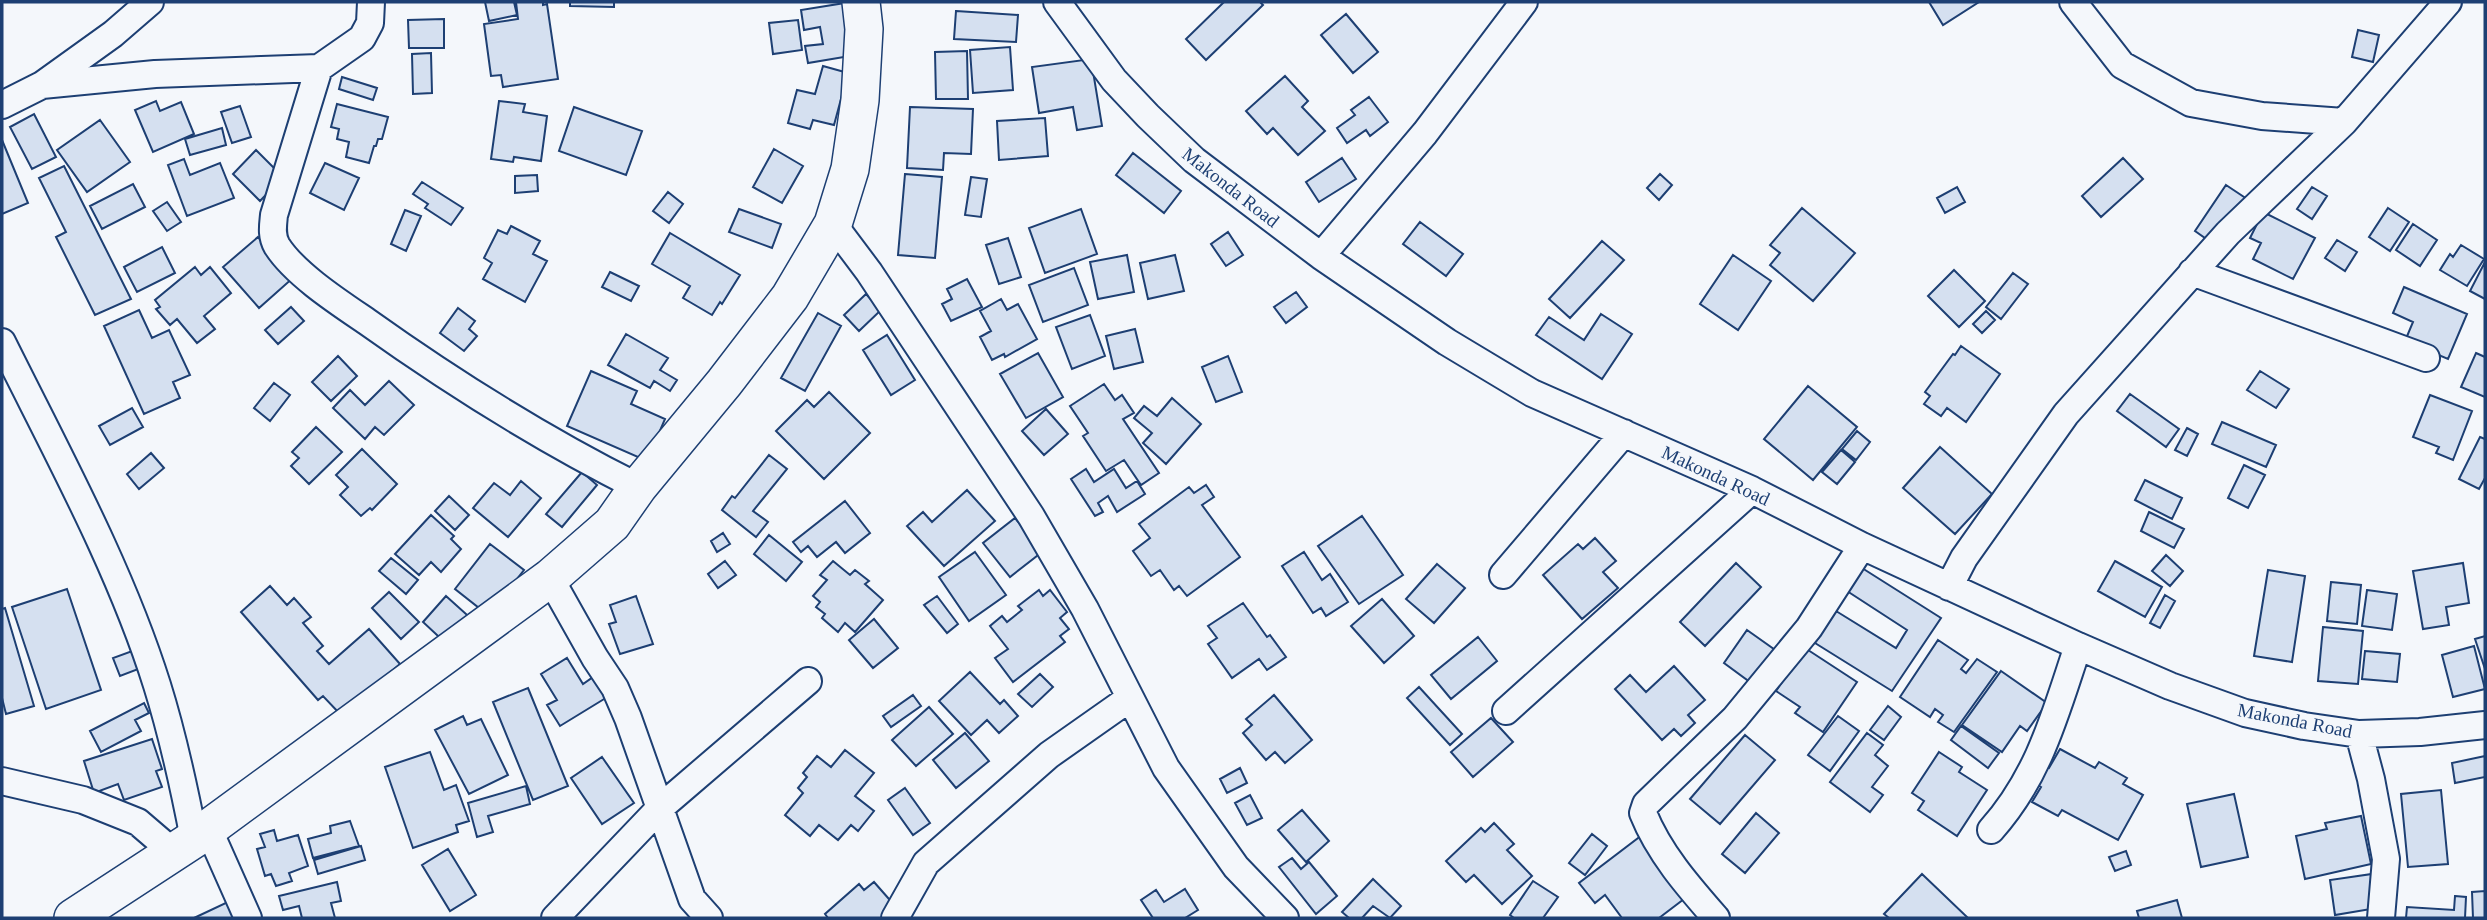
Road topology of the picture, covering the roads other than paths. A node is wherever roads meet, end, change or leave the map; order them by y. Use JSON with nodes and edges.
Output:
{"nodes":[{"id":1,"x":150,"y":2,"type":"edge"},
{"id":2,"x":371,"y":2,"type":"edge"},
{"id":3,"x":861,"y":2,"type":"edge"},
{"id":4,"x":1057,"y":2,"type":"edge"},
{"id":5,"x":1524,"y":2,"type":"edge"},
{"id":6,"x":2073,"y":2,"type":"edge"},
{"id":7,"x":2448,"y":2,"type":"edge"},
{"id":8,"x":319,"y":68,"type":"junction"},
{"id":9,"x":42,"y":85,"type":"junction"},
{"id":10,"x":2,"y":105,"type":"edge"},
{"id":11,"x":2344,"y":122,"type":"junction"},
{"id":12,"x":832,"y":225,"type":"junction"},
{"id":13,"x":1321,"y":256,"type":"junction"},
{"id":14,"x":2192,"y":272,"type":"junction"},
{"id":15,"x":2,"y":342,"type":"edge"},
{"id":16,"x":2426,"y":358,"type":"dead end"},
{"id":17,"x":1624,"y":433,"type":"junction"},
{"id":18,"x":638,"y":487,"type":"junction"},
{"id":19,"x":1752,"y":490,"type":"junction"},
{"id":20,"x":1862,"y":546,"type":"junction"},
{"id":21,"x":1503,"y":575,"type":"dead end"},
{"id":22,"x":550,"y":578,"type":"junction"},
{"id":23,"x":1949,"y":587,"type":"junction"},
{"id":24,"x":2078,"y":646,"type":"junction"},
{"id":25,"x":808,"y":681,"type":"dead end"},
{"id":26,"x":1130,"y":698,"type":"junction"},
{"id":27,"x":1506,"y":712,"type":"dead end"},
{"id":28,"x":2485,"y":725,"type":"edge"},
{"id":29,"x":2359,"y":734,"type":"junction"},
{"id":30,"x":2,"y":781,"type":"edge"},
{"id":31,"x":660,"y":808,"type":"junction"},
{"id":32,"x":1991,"y":830,"type":"dead end"},
{"id":33,"x":192,"y":840,"type":"junction"},
{"id":34,"x":73,"y":918,"type":"edge"},
{"id":35,"x":248,"y":918,"type":"edge"},
{"id":36,"x":555,"y":918,"type":"edge"},
{"id":37,"x":709,"y":918,"type":"edge"},
{"id":38,"x":895,"y":918,"type":"edge"},
{"id":39,"x":1285,"y":918,"type":"edge"},
{"id":40,"x":1716,"y":918,"type":"edge"},
{"id":41,"x":2381,"y":918,"type":"edge"}],
"edges":[{"from":1,"to":9,"type":"street"},
{"from":2,"to":8,"type":"street"},
{"from":3,"to":12,"type":"street"},
{"from":4,"to":13,"type":"street","name":"Makonda Road"},
{"from":5,"to":13,"type":"street"},
{"from":6,"to":11,"type":"street"},
{"from":7,"to":11,"type":"street"},
{"from":8,"to":9,"type":"street"},
{"from":8,"to":18,"type":"street"},
{"from":9,"to":10,"type":"street"},
{"from":11,"to":14,"type":"street"},
{"from":12,"to":18,"type":"street"},
{"from":12,"to":26,"type":"street"},
{"from":13,"to":17,"type":"street","name":"Makonda Road"},
{"from":14,"to":16,"type":"street"},
{"from":14,"to":23,"type":"street"},
{"from":15,"to":33,"type":"street"},
{"from":17,"to":19,"type":"street","name":"Makonda Road"},
{"from":17,"to":21,"type":"street"},
{"from":18,"to":22,"type":"street"},
{"from":19,"to":20,"type":"street","name":"Makonda Road"},
{"from":19,"to":27,"type":"street"},
{"from":20,"to":23,"type":"street","name":"Makonda Road"},
{"from":20,"to":40,"type":"street"},
{"from":22,"to":31,"type":"street"},
{"from":22,"to":33,"type":"street"},
{"from":23,"to":24,"type":"street","name":"Makonda Road"},
{"from":24,"to":29,"type":"street","name":"Makonda Road"},
{"from":24,"to":32,"type":"street"},
{"from":25,"to":31,"type":"street"},
{"from":26,"to":38,"type":"street"},
{"from":26,"to":39,"type":"street"},
{"from":28,"to":29,"type":"street","name":"Makonda Road"},
{"from":29,"to":41,"type":"street"},
{"from":30,"to":33,"type":"street"},
{"from":31,"to":36,"type":"street"},
{"from":31,"to":37,"type":"street"},
{"from":33,"to":34,"type":"street"},
{"from":33,"to":35,"type":"street"}]}
